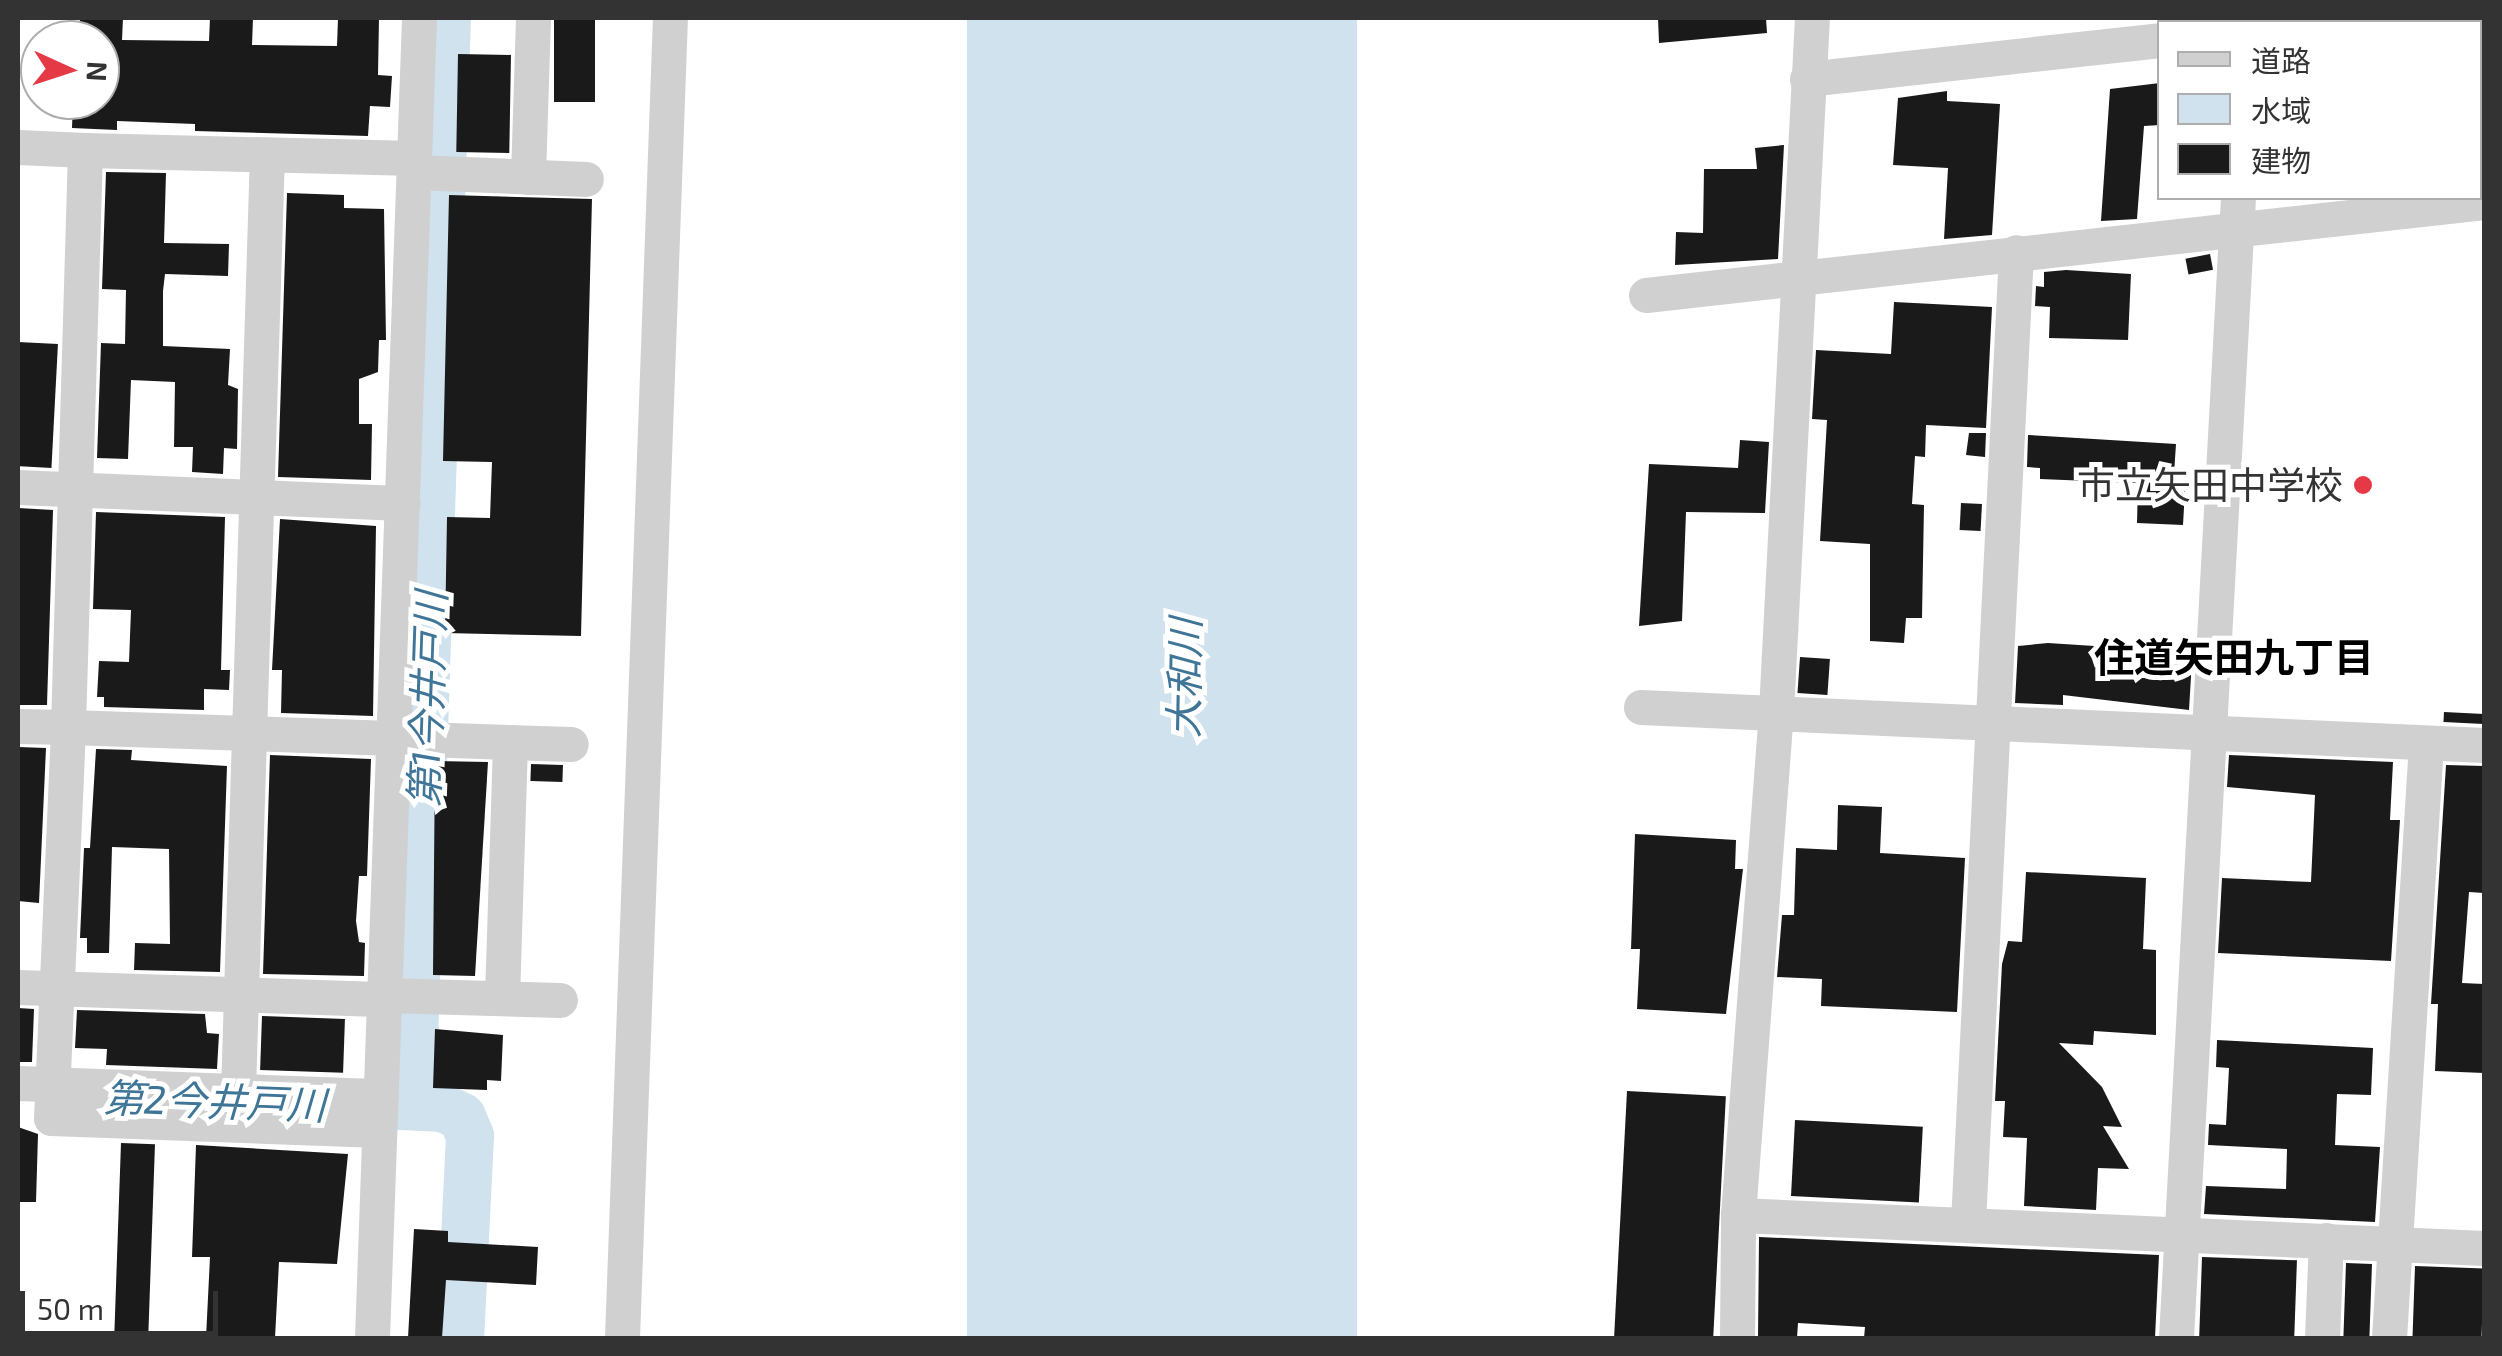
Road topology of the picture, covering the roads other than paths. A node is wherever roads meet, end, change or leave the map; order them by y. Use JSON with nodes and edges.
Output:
{"nodes":[{"id":1,"x":418,"y":18,"type":"edge"},
{"id":2,"x":533,"y":18,"type":"edge"},
{"id":3,"x":670,"y":18,"type":"edge"},
{"id":4,"x":1812,"y":18,"type":"edge"},
{"id":5,"x":2370,"y":18,"type":"edge"},
{"id":6,"x":2345,"y":20,"type":"edge"},
{"id":7,"x":2157,"y":40,"type":"edge"},
{"id":8,"x":1807,"y":79,"type":"junction"},
{"id":9,"x":18,"y":147,"type":"edge"},
{"id":10,"x":85,"y":150,"type":"junction"},
{"id":11,"x":267,"y":154,"type":"junction"},
{"id":12,"x":415,"y":167,"type":"junction"},
{"id":13,"x":526,"y":176,"type":"junction"},
{"id":14,"x":586,"y":179,"type":"dead end"},
{"id":15,"x":2484,"y":202,"type":"edge"},
{"id":16,"x":2237,"y":213,"type":"edge"},
{"id":17,"x":2016,"y":252,"type":"junction"},
{"id":18,"x":1795,"y":276,"type":"junction"},
{"id":19,"x":1646,"y":295,"type":"dead end"},
{"id":20,"x":18,"y":487,"type":"edge"},
{"id":21,"x":75,"y":489,"type":"junction"},
{"id":22,"x":256,"y":496,"type":"junction"},
{"id":23,"x":404,"y":503,"type":"junction"},
{"id":24,"x":1642,"y":706,"type":"dead end"},
{"id":25,"x":1776,"y":711,"type":"junction"},
{"id":26,"x":1993,"y":720,"type":"junction"},
{"id":27,"x":18,"y":726,"type":"edge"},
{"id":28,"x":68,"y":728,"type":"junction"},
{"id":29,"x":247,"y":732,"type":"junction"},
{"id":30,"x":2209,"y":732,"type":"junction"},
{"id":31,"x":397,"y":739,"type":"junction"},
{"id":32,"x":509,"y":742,"type":"junction"},
{"id":33,"x":2426,"y":742,"type":"junction"},
{"id":34,"x":570,"y":744,"type":"dead end"},
{"id":35,"x":2484,"y":746,"type":"edge"},
{"id":36,"x":18,"y":987,"type":"edge"},
{"id":37,"x":56,"y":988,"type":"junction"},
{"id":38,"x":240,"y":994,"type":"junction"},
{"id":39,"x":386,"y":996,"type":"junction"},
{"id":40,"x":501,"y":998,"type":"junction"},
{"id":41,"x":560,"y":1000,"type":"dead end"},
{"id":42,"x":35,"y":1084,"type":"edge"},
{"id":43,"x":238,"y":1091,"type":"junction"},
{"id":44,"x":380,"y":1113,"type":"junction"},
{"id":45,"x":1738,"y":1214,"type":"junction"},
{"id":46,"x":1968,"y":1223,"type":"junction"},
{"id":47,"x":2182,"y":1233,"type":"junction"},
{"id":48,"x":2326,"y":1240,"type":"junction"},
{"id":49,"x":2394,"y":1243,"type":"junction"},
{"id":50,"x":2484,"y":1248,"type":"edge"},
{"id":51,"x":372,"y":1338,"type":"edge"},
{"id":52,"x":622,"y":1338,"type":"edge"},
{"id":53,"x":1737,"y":1338,"type":"edge"},
{"id":54,"x":2176,"y":1338,"type":"edge"},
{"id":55,"x":2322,"y":1338,"type":"edge"},
{"id":56,"x":2388,"y":1338,"type":"edge"}],
"edges":[{"from":1,"to":12,"type":"street"},
{"from":2,"to":13,"type":"street"},
{"from":3,"to":52,"type":"street"},
{"from":4,"to":8,"type":"street"},
{"from":5,"to":6,"type":"street"},
{"from":7,"to":8,"type":"street"},
{"from":8,"to":18,"type":"street"},
{"from":9,"to":10,"type":"street"},
{"from":10,"to":11,"type":"street"},
{"from":10,"to":21,"type":"street"},
{"from":11,"to":12,"type":"street"},
{"from":11,"to":22,"type":"street"},
{"from":12,"to":13,"type":"street"},
{"from":12,"to":23,"type":"street"},
{"from":13,"to":14,"type":"street"},
{"from":15,"to":16,"type":"street"},
{"from":16,"to":17,"type":"street"},
{"from":16,"to":30,"type":"street"},
{"from":17,"to":18,"type":"street"},
{"from":17,"to":26,"type":"street"},
{"from":18,"to":19,"type":"street"},
{"from":18,"to":25,"type":"street"},
{"from":20,"to":21,"type":"street"},
{"from":21,"to":22,"type":"street"},
{"from":21,"to":28,"type":"street"},
{"from":22,"to":23,"type":"street"},
{"from":22,"to":29,"type":"street"},
{"from":23,"to":31,"type":"street"},
{"from":24,"to":25,"type":"street"},
{"from":25,"to":26,"type":"street"},
{"from":25,"to":45,"type":"street"},
{"from":26,"to":30,"type":"street"},
{"from":26,"to":46,"type":"street"},
{"from":27,"to":28,"type":"street"},
{"from":28,"to":29,"type":"street"},
{"from":28,"to":37,"type":"street"},
{"from":29,"to":31,"type":"street"},
{"from":29,"to":38,"type":"street"},
{"from":30,"to":33,"type":"street"},
{"from":30,"to":47,"type":"street"},
{"from":31,"to":32,"type":"street"},
{"from":31,"to":39,"type":"street"},
{"from":32,"to":34,"type":"street"},
{"from":32,"to":40,"type":"street"},
{"from":33,"to":35,"type":"street"},
{"from":33,"to":49,"type":"street"},
{"from":36,"to":37,"type":"street"},
{"from":37,"to":38,"type":"street"},
{"from":37,"to":42,"type":"street"},
{"from":38,"to":39,"type":"street"},
{"from":38,"to":43,"type":"street"},
{"from":39,"to":40,"type":"street"},
{"from":39,"to":44,"type":"street"},
{"from":40,"to":41,"type":"street"},
{"from":42,"to":43,"type":"street"},
{"from":42,"to":44,"type":"street"},
{"from":43,"to":44,"type":"street"},
{"from":44,"to":51,"type":"street"},
{"from":45,"to":46,"type":"street"},
{"from":45,"to":53,"type":"street"},
{"from":46,"to":47,"type":"street"},
{"from":47,"to":48,"type":"street"},
{"from":47,"to":54,"type":"street"},
{"from":48,"to":49,"type":"street"},
{"from":48,"to":55,"type":"street"},
{"from":49,"to":50,"type":"street"},
{"from":49,"to":56,"type":"street"}]}
